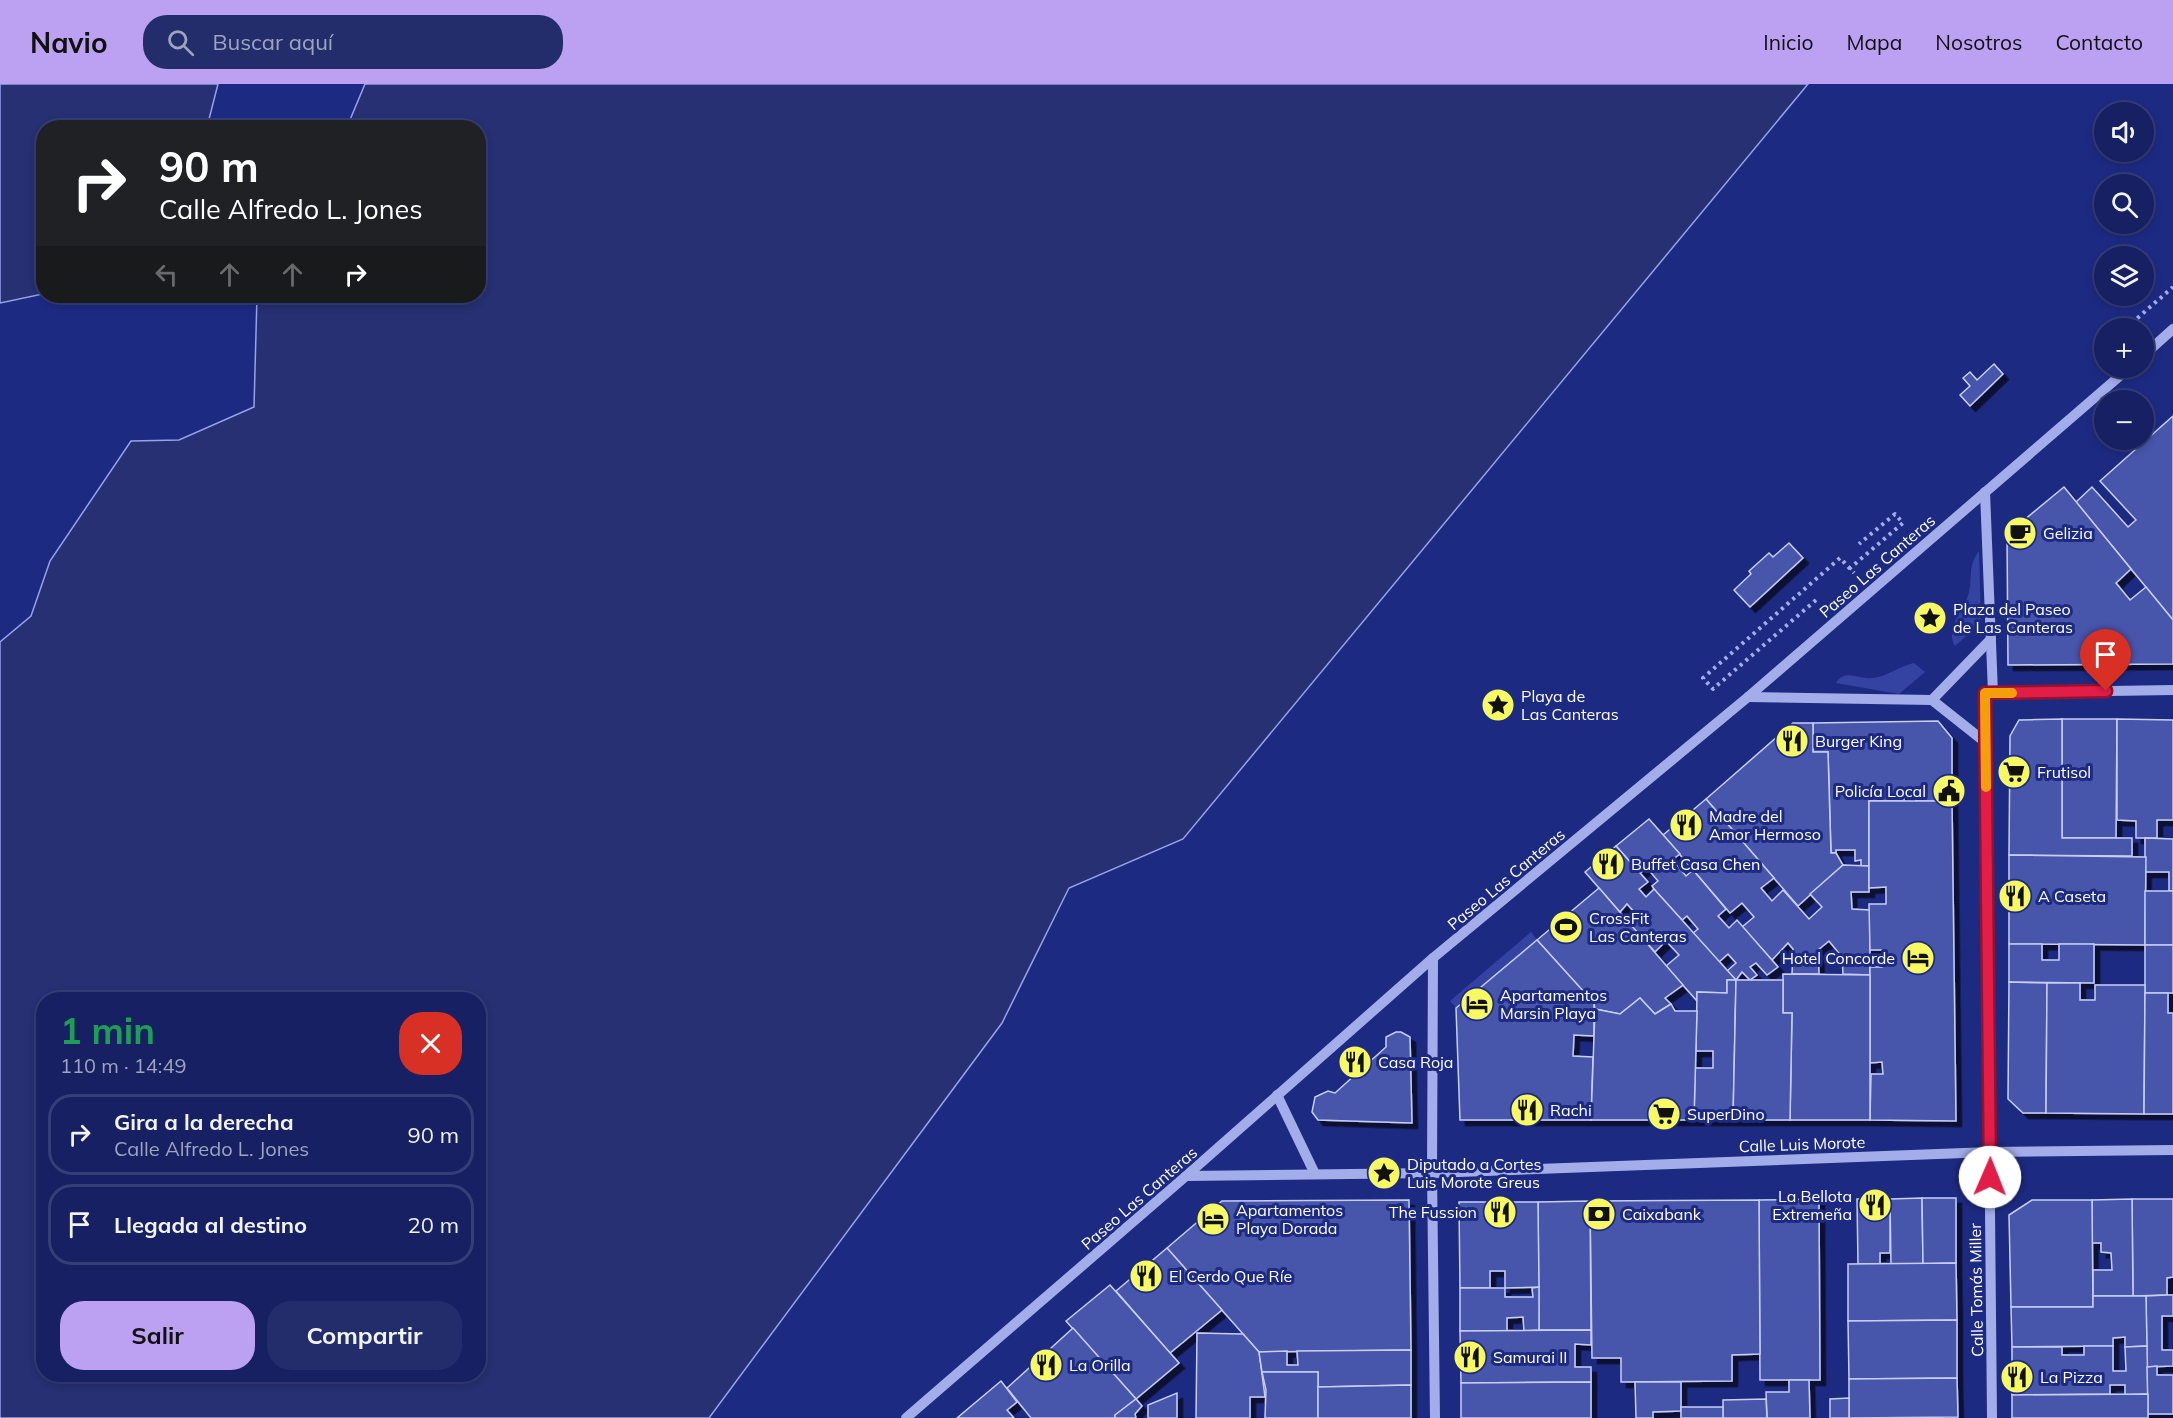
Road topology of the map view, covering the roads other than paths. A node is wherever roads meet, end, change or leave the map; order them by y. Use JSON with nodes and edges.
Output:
{"nodes":[{"id":1,"x":2173,"y":329,"type":"edge"},
{"id":2,"x":2154,"y":346,"type":"edge"},
{"id":3,"x":2117,"y":378,"type":"edge"},
{"id":4,"x":1985,"y":492,"type":"junction"},
{"id":5,"x":1991,"y":639,"type":"junction"},
{"id":6,"x":2173,"y":690,"type":"edge"},
{"id":7,"x":1989,"y":693,"type":"junction"},
{"id":8,"x":1748,"y":697,"type":"junction"},
{"id":9,"x":1932,"y":700,"type":"junction"},
{"id":10,"x":1985,"y":742,"type":"junction"},
{"id":11,"x":1433,"y":958,"type":"junction"},
{"id":12,"x":1277,"y":1095,"type":"junction"},
{"id":13,"x":2173,"y":1150,"type":"edge"},
{"id":14,"x":1990,"y":1152,"type":"junction"},
{"id":15,"x":1432,"y":1173,"type":"junction"},
{"id":16,"x":1315,"y":1174,"type":"junction"},
{"id":17,"x":1186,"y":1176,"type":"junction"},
{"id":18,"x":906,"y":1418,"type":"edge"},
{"id":19,"x":1435,"y":1418,"type":"edge"},
{"id":20,"x":1992,"y":1418,"type":"edge"}],
"edges":[{"from":1,"to":2,"type":"street"},
{"from":3,"to":4,"type":"street","name":"Paseo Las Canteras"},
{"from":4,"to":5,"type":"street","name":"Calle Tomás Miller"},
{"from":4,"to":8,"type":"street","name":"Paseo Las Canteras"},
{"from":5,"to":7,"type":"street","name":"Calle Tomás Miller"},
{"from":5,"to":9,"type":"street"},
{"from":6,"to":7,"type":"street"},
{"from":7,"to":10,"type":"street","name":"Calle Tomás Miller"},
{"from":8,"to":9,"type":"street"},
{"from":8,"to":11,"type":"street","name":"Paseo Las Canteras"},
{"from":9,"to":10,"type":"street"},
{"from":10,"to":14,"type":"street","name":"Calle Tomás Miller"},
{"from":11,"to":12,"type":"street","name":"Paseo Las Canteras"},
{"from":11,"to":15,"type":"street"},
{"from":12,"to":16,"type":"street"},
{"from":12,"to":17,"type":"street","name":"Paseo Las Canteras"},
{"from":13,"to":14,"type":"street","name":"Calle Luis Morote"},
{"from":14,"to":15,"type":"street","name":"Calle Luis Morote"},
{"from":14,"to":20,"type":"street","name":"Calle Tomás Miller"},
{"from":15,"to":16,"type":"street","name":"Calle Luis Morote"},
{"from":15,"to":19,"type":"street"},
{"from":16,"to":17,"type":"street","name":"Calle Luis Morote"},
{"from":17,"to":18,"type":"street","name":"Paseo Las Canteras"}]}
